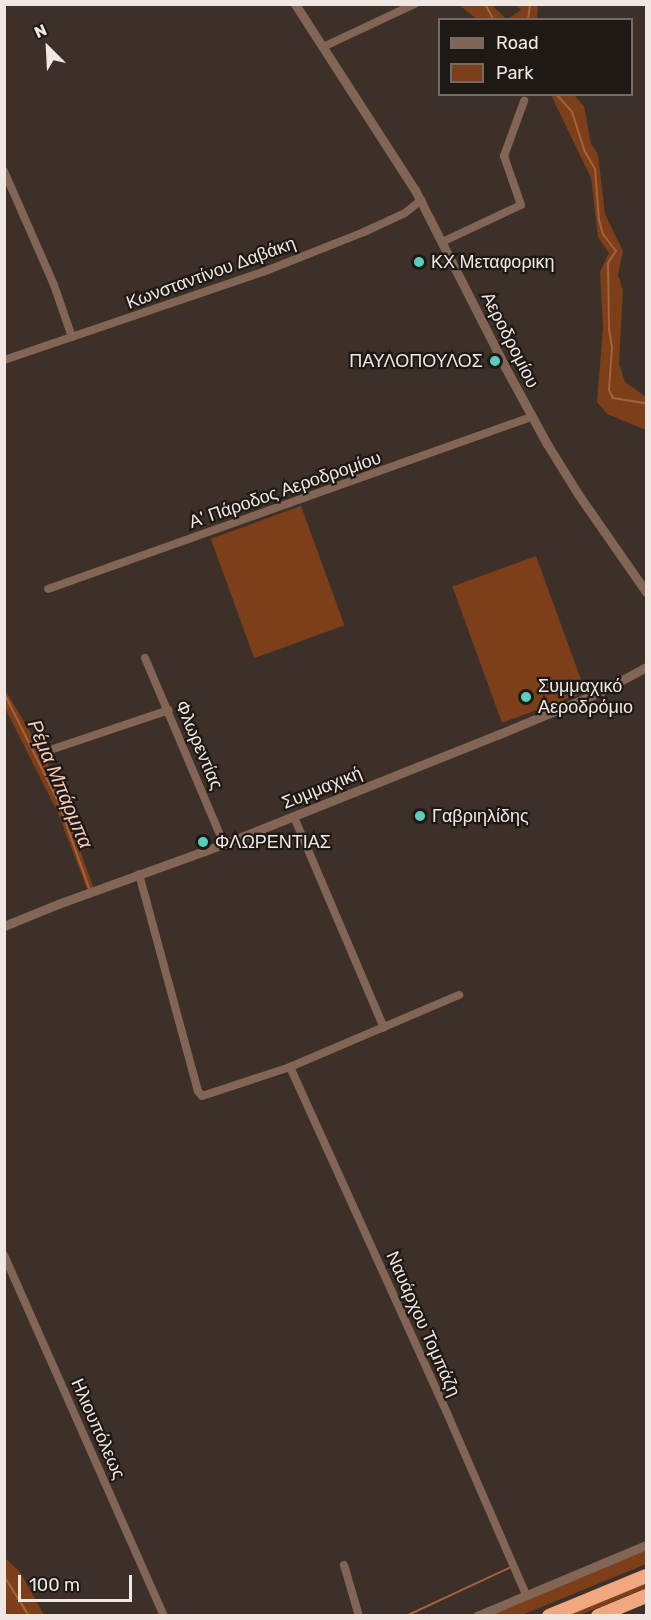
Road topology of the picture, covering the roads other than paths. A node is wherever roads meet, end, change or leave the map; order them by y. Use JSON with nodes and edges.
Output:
{"nodes":[{"id":1,"x":295,"y":4,"type":"edge"},
{"id":2,"x":415,"y":4,"type":"edge"},
{"id":3,"x":323,"y":47,"type":"junction"},
{"id":4,"x":524,"y":101,"type":"dead end"},
{"id":5,"x":4,"y":171,"type":"edge"},
{"id":6,"x":421,"y":200,"type":"junction"},
{"id":7,"x":442,"y":242,"type":"junction"},
{"id":8,"x":72,"y":337,"type":"junction"},
{"id":9,"x":4,"y":360,"type":"edge"},
{"id":10,"x":531,"y":417,"type":"junction"},
{"id":11,"x":48,"y":589,"type":"dead end"},
{"id":12,"x":646,"y":592,"type":"edge"},
{"id":13,"x":145,"y":658,"type":"dead end"},
{"id":14,"x":646,"y":667,"type":"edge"},
{"id":15,"x":169,"y":710,"type":"junction"},
{"id":16,"x":53,"y":749,"type":"dead end"},
{"id":17,"x":294,"y":817,"type":"junction"},
{"id":18,"x":224,"y":844,"type":"junction"},
{"id":19,"x":139,"y":874,"type":"junction"},
{"id":20,"x":4,"y":926,"type":"edge"},
{"id":21,"x":459,"y":995,"type":"dead end"},
{"id":22,"x":384,"y":1028,"type":"junction"},
{"id":23,"x":290,"y":1067,"type":"junction"},
{"id":24,"x":4,"y":1255,"type":"edge"},
{"id":25,"x":646,"y":1545,"type":"edge"},
{"id":26,"x":344,"y":1565,"type":"dead end"},
{"id":27,"x":646,"y":1576,"type":"edge"},
{"id":28,"x":526,"y":1595,"type":"junction"},
{"id":29,"x":646,"y":1596,"type":"edge"},
{"id":30,"x":164,"y":1616,"type":"edge"},
{"id":31,"x":359,"y":1616,"type":"edge"},
{"id":32,"x":477,"y":1616,"type":"edge"},
{"id":33,"x":549,"y":1616,"type":"edge"},
{"id":34,"x":598,"y":1616,"type":"edge"}],
"edges":[{"from":1,"to":3,"type":"street","name":"Αεροδρομίου"},
{"from":2,"to":3,"type":"street"},
{"from":3,"to":6,"type":"street","name":"Αεροδρομίου"},
{"from":4,"to":7,"type":"street"},
{"from":5,"to":8,"type":"street"},
{"from":6,"to":7,"type":"street","name":"Αεροδρομίου"},
{"from":6,"to":8,"type":"street","name":"Κωνσταντίνου Δαβάκη"},
{"from":7,"to":10,"type":"street","name":"Αεροδρομίου"},
{"from":8,"to":9,"type":"street","name":"Κωνσταντίνου Δαβάκη"},
{"from":10,"to":11,"type":"street","name":"Α' Πάροδος Αεροδρομίου"},
{"from":10,"to":12,"type":"street","name":"Αεροδρομίου"},
{"from":13,"to":15,"type":"street","name":"Φλωρεντίας"},
{"from":14,"to":17,"type":"street","name":"Συμμαχική"},
{"from":15,"to":16,"type":"street"},
{"from":15,"to":18,"type":"street","name":"Φλωρεντίας"},
{"from":17,"to":18,"type":"street","name":"Συμμαχική"},
{"from":17,"to":22,"type":"street"},
{"from":18,"to":19,"type":"street","name":"Συμμαχική"},
{"from":19,"to":20,"type":"street","name":"Συμμαχική"},
{"from":19,"to":23,"type":"street"},
{"from":21,"to":22,"type":"street"},
{"from":22,"to":23,"type":"street"},
{"from":23,"to":28,"type":"street","name":"Ναυάρχου Τομπάζη"},
{"from":24,"to":30,"type":"street","name":"Ηλιουπόλεως"},
{"from":25,"to":28,"type":"street"},
{"from":26,"to":31,"type":"street"},
{"from":27,"to":33,"type":"highway"},
{"from":28,"to":32,"type":"street"},
{"from":29,"to":34,"type":"highway"}]}
